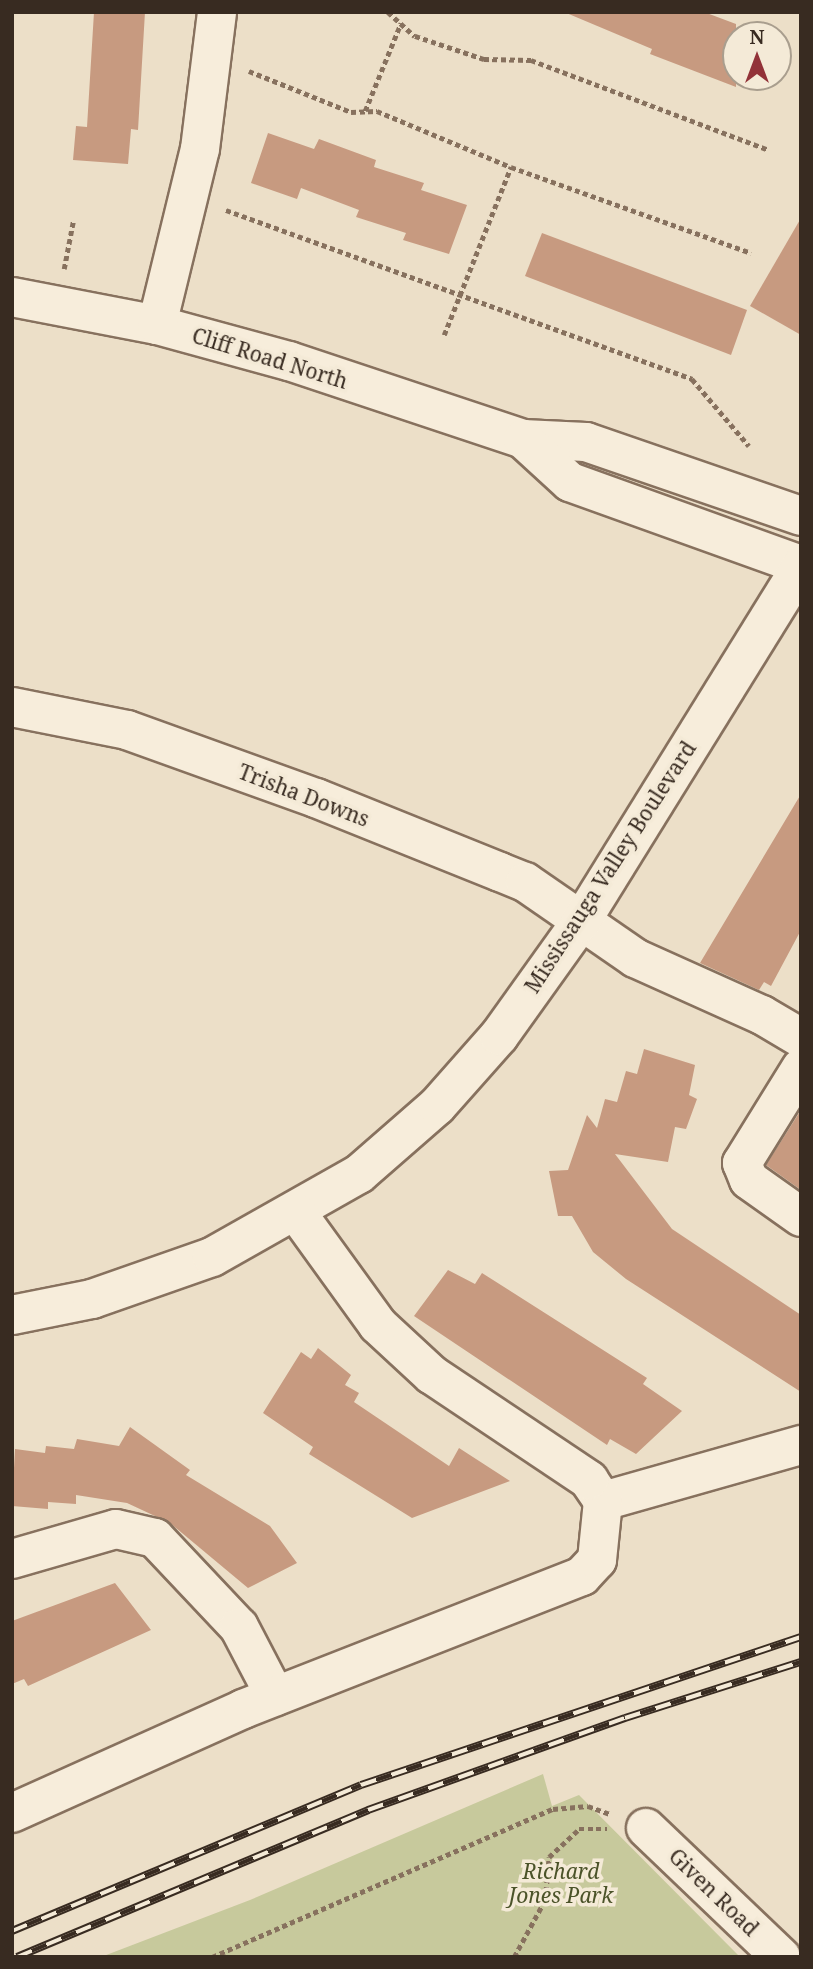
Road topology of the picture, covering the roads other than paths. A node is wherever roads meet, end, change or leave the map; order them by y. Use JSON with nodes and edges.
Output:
{"nodes":[{"id":1,"x":216,"y":12,"type":"edge"},
{"id":2,"x":12,"y":297,"type":"edge"},
{"id":3,"x":157,"y":324,"type":"junction"},
{"id":4,"x":523,"y":439,"type":"junction"},
{"id":5,"x":801,"y":516,"type":"edge"},
{"id":6,"x":801,"y":565,"type":"edge"},
{"id":7,"x":12,"y":707,"type":"edge"},
{"id":8,"x":580,"y":923,"type":"junction"},
{"id":9,"x":801,"y":1038,"type":"edge"},
{"id":10,"x":801,"y":1068,"type":"edge"},
{"id":11,"x":297,"y":1213,"type":"junction"},
{"id":12,"x":801,"y":1217,"type":"edge"},
{"id":13,"x":12,"y":1315,"type":"edge"},
{"id":14,"x":801,"y":1445,"type":"edge"},
{"id":15,"x":603,"y":1501,"type":"junction"},
{"id":16,"x":12,"y":1559,"type":"edge"},
{"id":17,"x":275,"y":1696,"type":"junction"},
{"id":18,"x":12,"y":1813,"type":"edge"},
{"id":19,"x":646,"y":1828,"type":"road end"},
{"id":20,"x":781,"y":1957,"type":"edge"}],
"edges":[{"from":1,"to":3,"type":"street"},
{"from":2,"to":3,"type":"street","name":"Cliff Road North"},
{"from":3,"to":4,"type":"street","name":"Cliff Road North"},
{"from":4,"to":5,"type":"street","name":"Cliff Road North"},
{"from":4,"to":6,"type":"street","name":"Cliff Road North"},
{"from":6,"to":8,"type":"street","name":"Mississauga Valley Boulevard"},
{"from":7,"to":8,"type":"street","name":"Trisha Downs"},
{"from":8,"to":9,"type":"street","name":"Trisha Downs"},
{"from":8,"to":11,"type":"street","name":"Mississauga Valley Boulevard"},
{"from":10,"to":12,"type":"street"},
{"from":11,"to":13,"type":"street","name":"Mississauga Valley Boulevard"},
{"from":11,"to":15,"type":"street"},
{"from":14,"to":15,"type":"street"},
{"from":15,"to":17,"type":"street"},
{"from":16,"to":17,"type":"street"},
{"from":17,"to":18,"type":"street"},
{"from":19,"to":20,"type":"street","name":"Given Road"}]}
